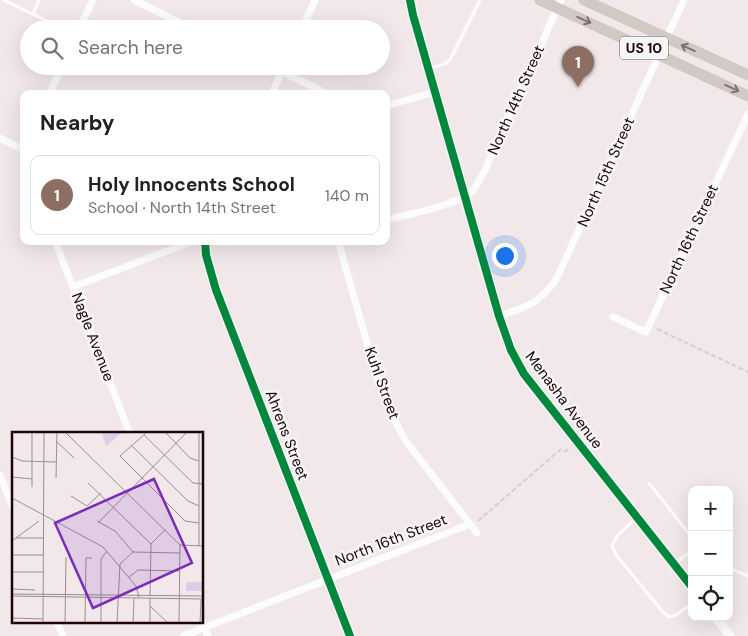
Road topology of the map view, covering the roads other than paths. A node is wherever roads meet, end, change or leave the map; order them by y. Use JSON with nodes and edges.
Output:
{"nodes":[{"id":1,"x":3,"y":0,"type":"edge"},
{"id":2,"x":39,"y":0,"type":"edge"},
{"id":3,"x":93,"y":0,"type":"edge"},
{"id":4,"x":134,"y":0,"type":"edge"},
{"id":5,"x":315,"y":0,"type":"edge"},
{"id":6,"x":410,"y":0,"type":"edge"},
{"id":7,"x":480,"y":0,"type":"edge"},
{"id":8,"x":540,"y":0,"type":"edge"},
{"id":9,"x":584,"y":0,"type":"edge"},
{"id":10,"x":684,"y":0,"type":"edge"},
{"id":11,"x":559,"y":4,"type":"edge"},
{"id":12,"x":33,"y":14,"type":"junction"},
{"id":13,"x":45,"y":20,"type":"edge"},
{"id":14,"x":83,"y":20,"type":"edge"},
{"id":15,"x":175,"y":20,"type":"edge"},
{"id":16,"x":306,"y":20,"type":"edge"},
{"id":17,"x":667,"y":38,"type":"junction"},
{"id":18,"x":660,"y":55,"type":"junction"},
{"id":19,"x":428,"y":68,"type":"junction"},
{"id":20,"x":58,"y":75,"type":"edge"},
{"id":21,"x":280,"y":75,"type":"edge"},
{"id":22,"x":294,"y":75,"type":"edge"},
{"id":23,"x":748,"y":75,"type":"edge"},
{"id":24,"x":51,"y":90,"type":"edge"},
{"id":25,"x":274,"y":90,"type":"edge"},
{"id":26,"x":321,"y":90,"type":"edge"},
{"id":27,"x":434,"y":92,"type":"junction"},
{"id":28,"x":748,"y":96,"type":"edge"},
{"id":29,"x":390,"y":105,"type":"edge"},
{"id":30,"x":748,"y":114,"type":"edge"},
{"id":31,"x":0,"y":138,"type":"edge"},
{"id":32,"x":20,"y":149,"type":"edge"},
{"id":33,"x":464,"y":196,"type":"junction"},
{"id":34,"x":390,"y":219,"type":"edge"},
{"id":35,"x":57,"y":245,"type":"edge"},
{"id":36,"x":183,"y":245,"type":"edge"},
{"id":37,"x":205,"y":245,"type":"edge"},
{"id":38,"x":339,"y":245,"type":"edge"},
{"id":39,"x":73,"y":287,"type":"junction"},
{"id":40,"x":499,"y":316,"type":"junction"},
{"id":41,"x":613,"y":317,"type":"dead end"},
{"id":42,"x":129,"y":432,"type":"edge"},
{"id":43,"x":0,"y":475,"type":"edge"},
{"id":44,"x":649,"y":483,"type":"dead end"},
{"id":45,"x":12,"y":505,"type":"edge"},
{"id":46,"x":637,"y":518,"type":"junction"},
{"id":47,"x":470,"y":524,"type":"junction"},
{"id":48,"x":688,"y":532,"type":"edge"},
{"id":49,"x":476,"y":533,"type":"dead end"},
{"id":50,"x":688,"y":554,"type":"edge"},
{"id":51,"x":674,"y":564,"type":"junction"},
{"id":52,"x":733,"y":570,"type":"edge"},
{"id":53,"x":748,"y":576,"type":"edge"},
{"id":54,"x":328,"y":580,"type":"junction"},
{"id":55,"x":688,"y":582,"type":"edge"},
{"id":56,"x":688,"y":607,"type":"edge"},
{"id":57,"x":719,"y":621,"type":"edge"},
{"id":58,"x":58,"y":624,"type":"edge"},
{"id":59,"x":204,"y":625,"type":"edge"},
{"id":60,"x":63,"y":636,"type":"edge"},
{"id":61,"x":183,"y":636,"type":"edge"},
{"id":62,"x":208,"y":636,"type":"edge"},
{"id":63,"x":350,"y":636,"type":"edge"},
{"id":64,"x":730,"y":636,"type":"edge"}],
"edges":[{"from":1,"to":12,"type":"lane"},
{"from":2,"to":12,"type":"lane"},
{"from":3,"to":14,"type":"street"},
{"from":4,"to":15,"type":"street"},
{"from":5,"to":16,"type":"street"},
{"from":6,"to":19,"type":"street","name":"Menasha Avenue"},
{"from":7,"to":19,"type":"lane"},
{"from":8,"to":11,"type":"main road","number":"US 10"},
{"from":9,"to":17,"type":"main road","number":"US 10"},
{"from":10,"to":17,"type":"street","name":"North 15th Street"},
{"from":11,"to":18,"type":"main road","number":"US 10","one_way":true},
{"from":11,"to":33,"type":"street","name":"North 14th Street"},
{"from":12,"to":13,"type":"lane"},
{"from":17,"to":18,"type":"street","name":"North 15th Street"},
{"from":23,"to":17,"type":"main road","number":"US 10","one_way":true},
{"from":18,"to":28,"type":"main road","number":"US 10","one_way":true},
{"from":18,"to":40,"type":"street","name":"North 15th Street"},
{"from":19,"to":27,"type":"street","name":"Menasha Avenue"},
{"from":20,"to":24,"type":"street"},
{"from":21,"to":25,"type":"street"},
{"from":22,"to":26,"type":"street"},
{"from":27,"to":29,"type":"street"},
{"from":27,"to":33,"type":"street","name":"Menasha Avenue"},
{"from":30,"to":41,"type":"street","name":"North 16th Street"},
{"from":31,"to":32,"type":"street"},
{"from":33,"to":34,"type":"street"},
{"from":33,"to":40,"type":"street","name":"Menasha Avenue"},
{"from":35,"to":39,"type":"street","name":"Nagle Avenue"},
{"from":36,"to":39,"type":"street"},
{"from":37,"to":54,"type":"street","name":"Ahrens Street"},
{"from":38,"to":47,"type":"street","name":"Kuhl Street"},
{"from":39,"to":42,"type":"street","name":"Nagle Avenue"},
{"from":40,"to":46,"type":"street","name":"Menasha Avenue"},
{"from":43,"to":45,"type":"street"},
{"from":44,"to":48,"type":"lane"},
{"from":46,"to":51,"type":"street","name":"Menasha Avenue"},
{"from":46,"to":56,"type":"lane"},
{"from":47,"to":49,"type":"street","name":"Kuhl Street"},
{"from":47,"to":54,"type":"street","name":"North 16th Street"},
{"from":50,"to":51,"type":"lane"},
{"from":51,"to":55,"type":"street","name":"Menasha Avenue"},
{"from":52,"to":53,"type":"lane"},
{"from":54,"to":59,"type":"street","name":"North 16th Street"},
{"from":54,"to":63,"type":"street","name":"Ahrens Street"},
{"from":57,"to":64,"type":"street"},
{"from":58,"to":60,"type":"street"},
{"from":59,"to":61,"type":"street","name":"North 16th Street"},
{"from":59,"to":62,"type":"street"}]}
